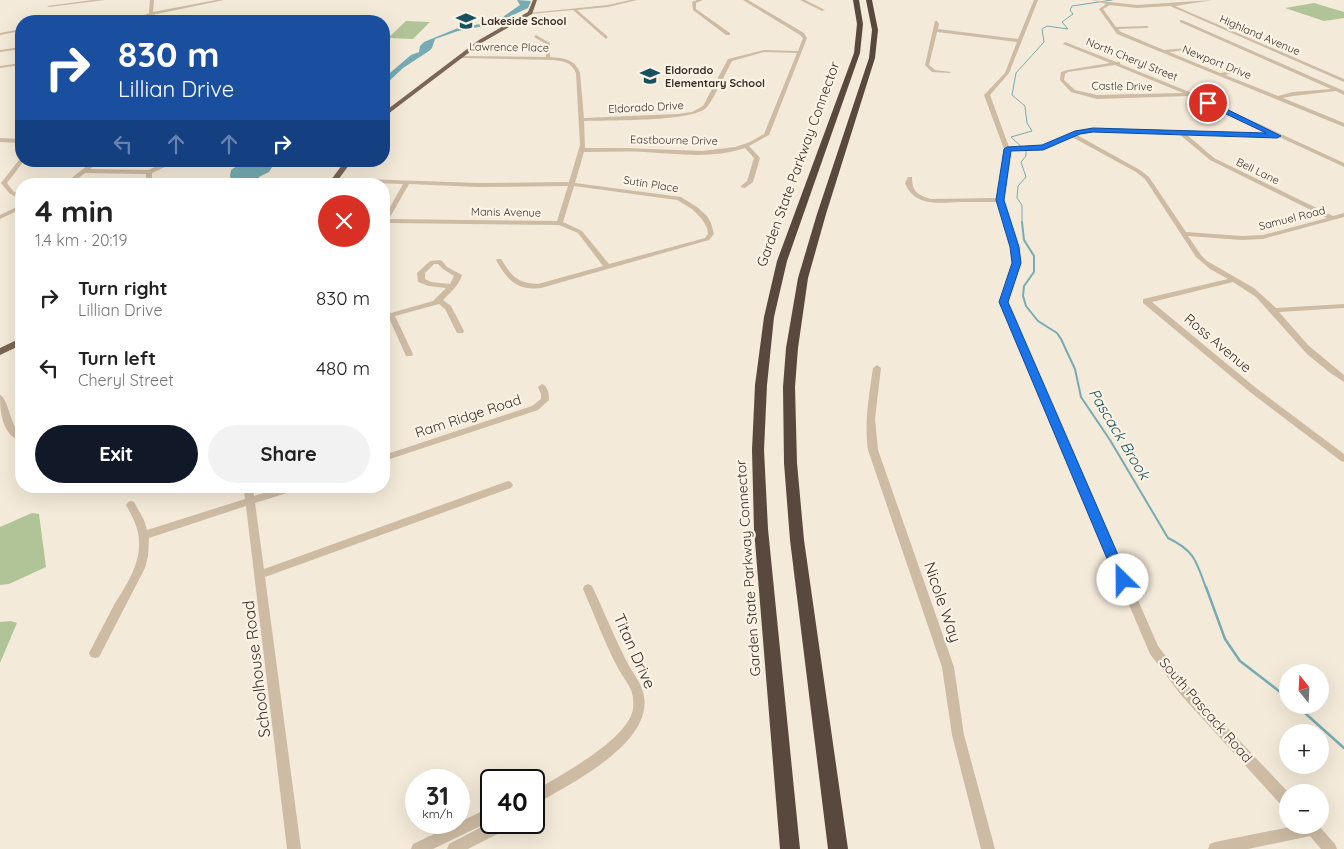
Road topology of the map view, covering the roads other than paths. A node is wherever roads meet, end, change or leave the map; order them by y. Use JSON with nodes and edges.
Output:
{"nodes":[{"id":1,"x":103,"y":0,"type":"edge"},
{"id":2,"x":152,"y":0,"type":"edge"},
{"id":3,"x":222,"y":0,"type":"edge"},
{"id":4,"x":535,"y":0,"type":"edge"},
{"id":5,"x":636,"y":0,"type":"edge"},
{"id":6,"x":701,"y":0,"type":"edge"},
{"id":7,"x":745,"y":0,"type":"edge"},
{"id":8,"x":802,"y":0,"type":"edge"},
{"id":9,"x":856,"y":0,"type":"edge"},
{"id":10,"x":865,"y":0,"type":"edge"},
{"id":11,"x":869,"y":0,"type":"edge"},
{"id":12,"x":1036,"y":0,"type":"edge"},
{"id":13,"x":1094,"y":0,"type":"edge"},
{"id":14,"x":1211,"y":0,"type":"edge"},
{"id":15,"x":203,"y":1,"type":"edge"},
{"id":16,"x":621,"y":1,"type":"edge"},
{"id":17,"x":1107,"y":4,"type":"junction"},
{"id":18,"x":1170,"y":5,"type":"junction"},
{"id":19,"x":49,"y":6,"type":"dead end"},
{"id":20,"x":574,"y":9,"type":"junction"},
{"id":21,"x":823,"y":10,"type":"dead end"},
{"id":22,"x":530,"y":12,"type":"junction"},
{"id":23,"x":151,"y":14,"type":"joint"},
{"id":24,"x":1181,"y":21,"type":"dead end"},
{"id":25,"x":936,"y":22,"type":"dead end"},
{"id":26,"x":874,"y":23,"type":"junction"},
{"id":27,"x":1147,"y":27,"type":"dead end"},
{"id":28,"x":1115,"y":28,"type":"junction"},
{"id":29,"x":935,"y":30,"type":"junction"},
{"id":30,"x":15,"y":31,"type":"edge"},
{"id":31,"x":0,"y":34,"type":"edge"},
{"id":32,"x":728,"y":34,"type":"dead end"},
{"id":33,"x":536,"y":36,"type":"dead end"},
{"id":34,"x":606,"y":38,"type":"dead end"},
{"id":35,"x":1247,"y":38,"type":"junction"},
{"id":36,"x":1020,"y":41,"type":"junction"},
{"id":37,"x":1227,"y":41,"type":"junction"},
{"id":38,"x":1065,"y":43,"type":"dead end"},
{"id":39,"x":15,"y":49,"type":"edge"},
{"id":40,"x":1185,"y":49,"type":"dead end"},
{"id":41,"x":0,"y":51,"type":"edge"},
{"id":42,"x":1163,"y":51,"type":"junction"},
{"id":43,"x":799,"y":52,"type":"junction"},
{"id":44,"x":460,"y":57,"type":"junction"},
{"id":45,"x":548,"y":57,"type":"junction"},
{"id":46,"x":1119,"y":63,"type":"junction"},
{"id":47,"x":15,"y":65,"type":"edge"},
{"id":48,"x":0,"y":67,"type":"edge"},
{"id":49,"x":1236,"y":71,"type":"dead end"},
{"id":50,"x":949,"y":72,"type":"dead end"},
{"id":51,"x":1220,"y":74,"type":"junction"},
{"id":52,"x":1344,"y":81,"type":"edge"},
{"id":53,"x":1337,"y":90,"type":"junction"},
{"id":54,"x":1344,"y":93,"type":"edge"},
{"id":55,"x":1190,"y":94,"type":"junction"},
{"id":56,"x":1277,"y":98,"type":"junction"},
{"id":57,"x":390,"y":110,"type":"edge"},
{"id":58,"x":581,"y":120,"type":"junction"},
{"id":59,"x":1344,"y":124,"type":"edge"},
{"id":60,"x":1180,"y":132,"type":"junction"},
{"id":61,"x":1072,"y":135,"type":"junction"},
{"id":62,"x":1277,"y":136,"type":"junction"},
{"id":63,"x":0,"y":140,"type":"edge"},
{"id":64,"x":15,"y":141,"type":"edge"},
{"id":65,"x":746,"y":146,"type":"junction"},
{"id":66,"x":1007,"y":149,"type":"junction"},
{"id":67,"x":582,"y":150,"type":"junction"},
{"id":68,"x":1344,"y":165,"type":"edge"},
{"id":69,"x":16,"y":167,"type":"edge"},
{"id":70,"x":90,"y":167,"type":"edge"},
{"id":71,"x":161,"y":167,"type":"edge"},
{"id":72,"x":344,"y":167,"type":"edge"},
{"id":73,"x":85,"y":171,"type":"junction"},
{"id":74,"x":149,"y":172,"type":"junction"},
{"id":75,"x":75,"y":178,"type":"edge"},
{"id":76,"x":149,"y":178,"type":"edge"},
{"id":77,"x":336,"y":178,"type":"edge"},
{"id":78,"x":910,"y":178,"type":"dead end"},
{"id":79,"x":390,"y":184,"type":"edge"},
{"id":80,"x":406,"y":184,"type":"junction"},
{"id":81,"x":572,"y":184,"type":"junction"},
{"id":82,"x":743,"y":188,"type":"dead end"},
{"id":83,"x":15,"y":194,"type":"edge"},
{"id":84,"x":1000,"y":200,"type":"junction"},
{"id":85,"x":15,"y":210,"type":"edge"},
{"id":86,"x":390,"y":212,"type":"edge"},
{"id":87,"x":1344,"y":215,"type":"edge"},
{"id":88,"x":0,"y":217,"type":"edge"},
{"id":89,"x":1332,"y":218,"type":"junction"},
{"id":90,"x":390,"y":222,"type":"edge"},
{"id":91,"x":560,"y":223,"type":"junction"},
{"id":92,"x":1185,"y":234,"type":"junction"},
{"id":93,"x":499,"y":260,"type":"dead end"},
{"id":94,"x":607,"y":267,"type":"junction"},
{"id":95,"x":1233,"y":280,"type":"junction"},
{"id":96,"x":452,"y":286,"type":"junction"},
{"id":97,"x":439,"y":301,"type":"junction"},
{"id":98,"x":1344,"y":306,"type":"edge"},
{"id":99,"x":1274,"y":310,"type":"junction"},
{"id":100,"x":390,"y":315,"type":"edge"},
{"id":101,"x":390,"y":320,"type":"edge"},
{"id":102,"x":460,"y":331,"type":"dead end"},
{"id":103,"x":15,"y":344,"type":"edge"},
{"id":104,"x":0,"y":352,"type":"edge"},
{"id":105,"x":409,"y":354,"type":"dead end"},
{"id":106,"x":877,"y":368,"type":"dead end"},
{"id":107,"x":1344,"y":379,"type":"edge"},
{"id":108,"x":542,"y":387,"type":"dead end"},
{"id":109,"x":0,"y":398,"type":"edge"},
{"id":110,"x":15,"y":435,"type":"edge"},
{"id":111,"x":390,"y":456,"type":"edge"},
{"id":112,"x":1344,"y":459,"type":"edge"},
{"id":113,"x":508,"y":486,"type":"dead end"},
{"id":114,"x":249,"y":493,"type":"edge"},
{"id":115,"x":275,"y":493,"type":"edge"},
{"id":116,"x":250,"y":501,"type":"junction"},
{"id":117,"x":131,"y":505,"type":"dead end"},
{"id":118,"x":145,"y":535,"type":"junction"},
{"id":119,"x":261,"y":574,"type":"junction"},
{"id":120,"x":588,"y":589,"type":"dead end"},
{"id":121,"x":95,"y":653,"type":"dead end"},
{"id":122,"x":545,"y":791,"type":"edge"},
{"id":123,"x":1279,"y":792,"type":"edge"},
{"id":124,"x":480,"y":819,"type":"edge"},
{"id":125,"x":483,"y":834,"type":"edge"},
{"id":126,"x":1280,"y":834,"type":"edge"},
{"id":127,"x":1317,"y":834,"type":"edge"},
{"id":128,"x":837,"y":840,"type":"edge"},
{"id":129,"x":294,"y":849,"type":"edge"},
{"id":130,"x":418,"y":849,"type":"edge"},
{"id":131,"x":454,"y":849,"type":"edge"},
{"id":132,"x":790,"y":849,"type":"edge"},
{"id":133,"x":988,"y":849,"type":"edge"},
{"id":134,"x":1215,"y":849,"type":"edge"},
{"id":135,"x":1330,"y":849,"type":"edge"}],
"edges":[{"from":1,"to":19,"type":"street"},
{"from":2,"to":23,"type":"street"},
{"from":3,"to":15,"type":"street"},
{"from":4,"to":22,"type":"main road"},
{"from":5,"to":16,"type":"street"},
{"from":6,"to":32,"type":"street"},
{"from":7,"to":43,"type":"street","name":"Eastbourne Drive"},
{"from":8,"to":21,"type":"street"},
{"from":9,"to":132,"type":"highway","name":"Garden State Parkway Connector"},
{"from":10,"to":26,"type":"highway"},
{"from":11,"to":26,"type":"highway"},
{"from":12,"to":36,"type":"street","name":"South Pascack Road"},
{"from":13,"to":17,"type":"street"},
{"from":14,"to":18,"type":"street"},
{"from":15,"to":23,"type":"street"},
{"from":16,"to":20,"type":"street"},
{"from":17,"to":18,"type":"street"},
{"from":17,"to":28,"type":"street","name":"Newport Drive"},
{"from":18,"to":35,"type":"street","name":"Highland Avenue"},
{"from":20,"to":22,"type":"street"},
{"from":20,"to":34,"type":"street"},
{"from":22,"to":44,"type":"main road"},
{"from":24,"to":37,"type":"street"},
{"from":25,"to":29,"type":"street"},
{"from":26,"to":128,"type":"highway"},
{"from":27,"to":28,"type":"street"},
{"from":28,"to":42,"type":"street","name":"Newport Drive"},
{"from":29,"to":36,"type":"street"},
{"from":29,"to":50,"type":"street"},
{"from":30,"to":31,"type":"street"},
{"from":33,"to":45,"type":"street"},
{"from":35,"to":37,"type":"street"},
{"from":35,"to":52,"type":"street","name":"Highland Avenue"},
{"from":36,"to":66,"type":"street","name":"South Pascack Road"},
{"from":37,"to":53,"type":"street"},
{"from":38,"to":46,"type":"street","name":"North Cheryl Street"},
{"from":39,"to":41,"type":"street"},
{"from":40,"to":42,"type":"street"},
{"from":42,"to":51,"type":"street","name":"Newport Drive"},
{"from":43,"to":58,"type":"street","name":"Eldorado Drive"},
{"from":43,"to":65,"type":"street","name":"Eastbourne Drive"},
{"from":44,"to":45,"type":"street","name":"Lawrence Place"},
{"from":44,"to":57,"type":"main road"},
{"from":45,"to":58,"type":"street","name":"Lawrence Place"},
{"from":46,"to":55,"type":"street","name":"North Cheryl Street"},
{"from":46,"to":55,"type":"street","name":"Castle Drive"},
{"from":47,"to":48,"type":"street"},
{"from":49,"to":51,"type":"street"},
{"from":51,"to":56,"type":"street","name":"Newport Drive"},
{"from":53,"to":54,"type":"street"},
{"from":53,"to":56,"type":"street"},
{"from":55,"to":62,"type":"street","name":"North Cheryl Street"},
{"from":56,"to":59,"type":"street","name":"Newport Drive"},
{"from":58,"to":67,"type":"street","name":"Lawrence Place"},
{"from":60,"to":61,"type":"street"},
{"from":60,"to":62,"type":"street"},
{"from":60,"to":89,"type":"street","name":"Bell Lane"},
{"from":61,"to":66,"type":"street"},
{"from":61,"to":92,"type":"street"},
{"from":62,"to":68,"type":"street","name":"North Cheryl Street"},
{"from":63,"to":64,"type":"street"},
{"from":65,"to":67,"type":"street","name":"Eastbourne Drive"},
{"from":65,"to":82,"type":"street"},
{"from":66,"to":84,"type":"street","name":"South Pascack Road"},
{"from":67,"to":81,"type":"street","name":"Lawrence Place"},
{"from":69,"to":83,"type":"street"},
{"from":70,"to":73,"type":"street"},
{"from":71,"to":74,"type":"street"},
{"from":72,"to":77,"type":"main road"},
{"from":73,"to":74,"type":"street"},
{"from":73,"to":75,"type":"street"},
{"from":74,"to":76,"type":"street"},
{"from":78,"to":84,"type":"street"},
{"from":79,"to":80,"type":"street","name":"Sutin Place"},
{"from":80,"to":81,"type":"street","name":"Sutin Place"},
{"from":80,"to":86,"type":"street"},
{"from":81,"to":91,"type":"street","name":"Lawrence Place"},
{"from":81,"to":94,"type":"street","name":"Sutin Place"},
{"from":84,"to":123,"type":"street","name":"South Pascack Road"},
{"from":85,"to":88,"type":"street"},
{"from":87,"to":89,"type":"street","name":"Samuel Road"},
{"from":89,"to":92,"type":"street","name":"Samuel Road"},
{"from":90,"to":91,"type":"street","name":"Manis Avenue"},
{"from":91,"to":94,"type":"street","name":"Manis Avenue"},
{"from":92,"to":95,"type":"street"},
{"from":93,"to":94,"type":"street","name":"Sutin Place"},
{"from":95,"to":99,"type":"street"},
{"from":95,"to":112,"type":"street","name":"Ross Avenue"},
{"from":96,"to":96,"type":"street"},
{"from":96,"to":97,"type":"street"},
{"from":97,"to":100,"type":"street"},
{"from":97,"to":102,"type":"street"},
{"from":98,"to":99,"type":"street"},
{"from":99,"to":107,"type":"street"},
{"from":101,"to":105,"type":"street"},
{"from":103,"to":104,"type":"main road"},
{"from":106,"to":133,"type":"street","name":"Nicole Way"},
{"from":108,"to":111,"type":"street","name":"Ram Ridge Road"},
{"from":109,"to":110,"type":"street"},
{"from":113,"to":119,"type":"street"},
{"from":114,"to":116,"type":"street","name":"Schoolhouse Road"},
{"from":115,"to":116,"type":"street"},
{"from":116,"to":118,"type":"street"},
{"from":116,"to":119,"type":"street","name":"Schoolhouse Road"},
{"from":117,"to":118,"type":"street"},
{"from":118,"to":121,"type":"street"},
{"from":119,"to":129,"type":"street","name":"Schoolhouse Road"},
{"from":120,"to":122,"type":"street","name":"Titan Drive"},
{"from":124,"to":130,"type":"street"},
{"from":125,"to":131,"type":"street"},
{"from":126,"to":134,"type":"street"},
{"from":127,"to":135,"type":"street"}]}
